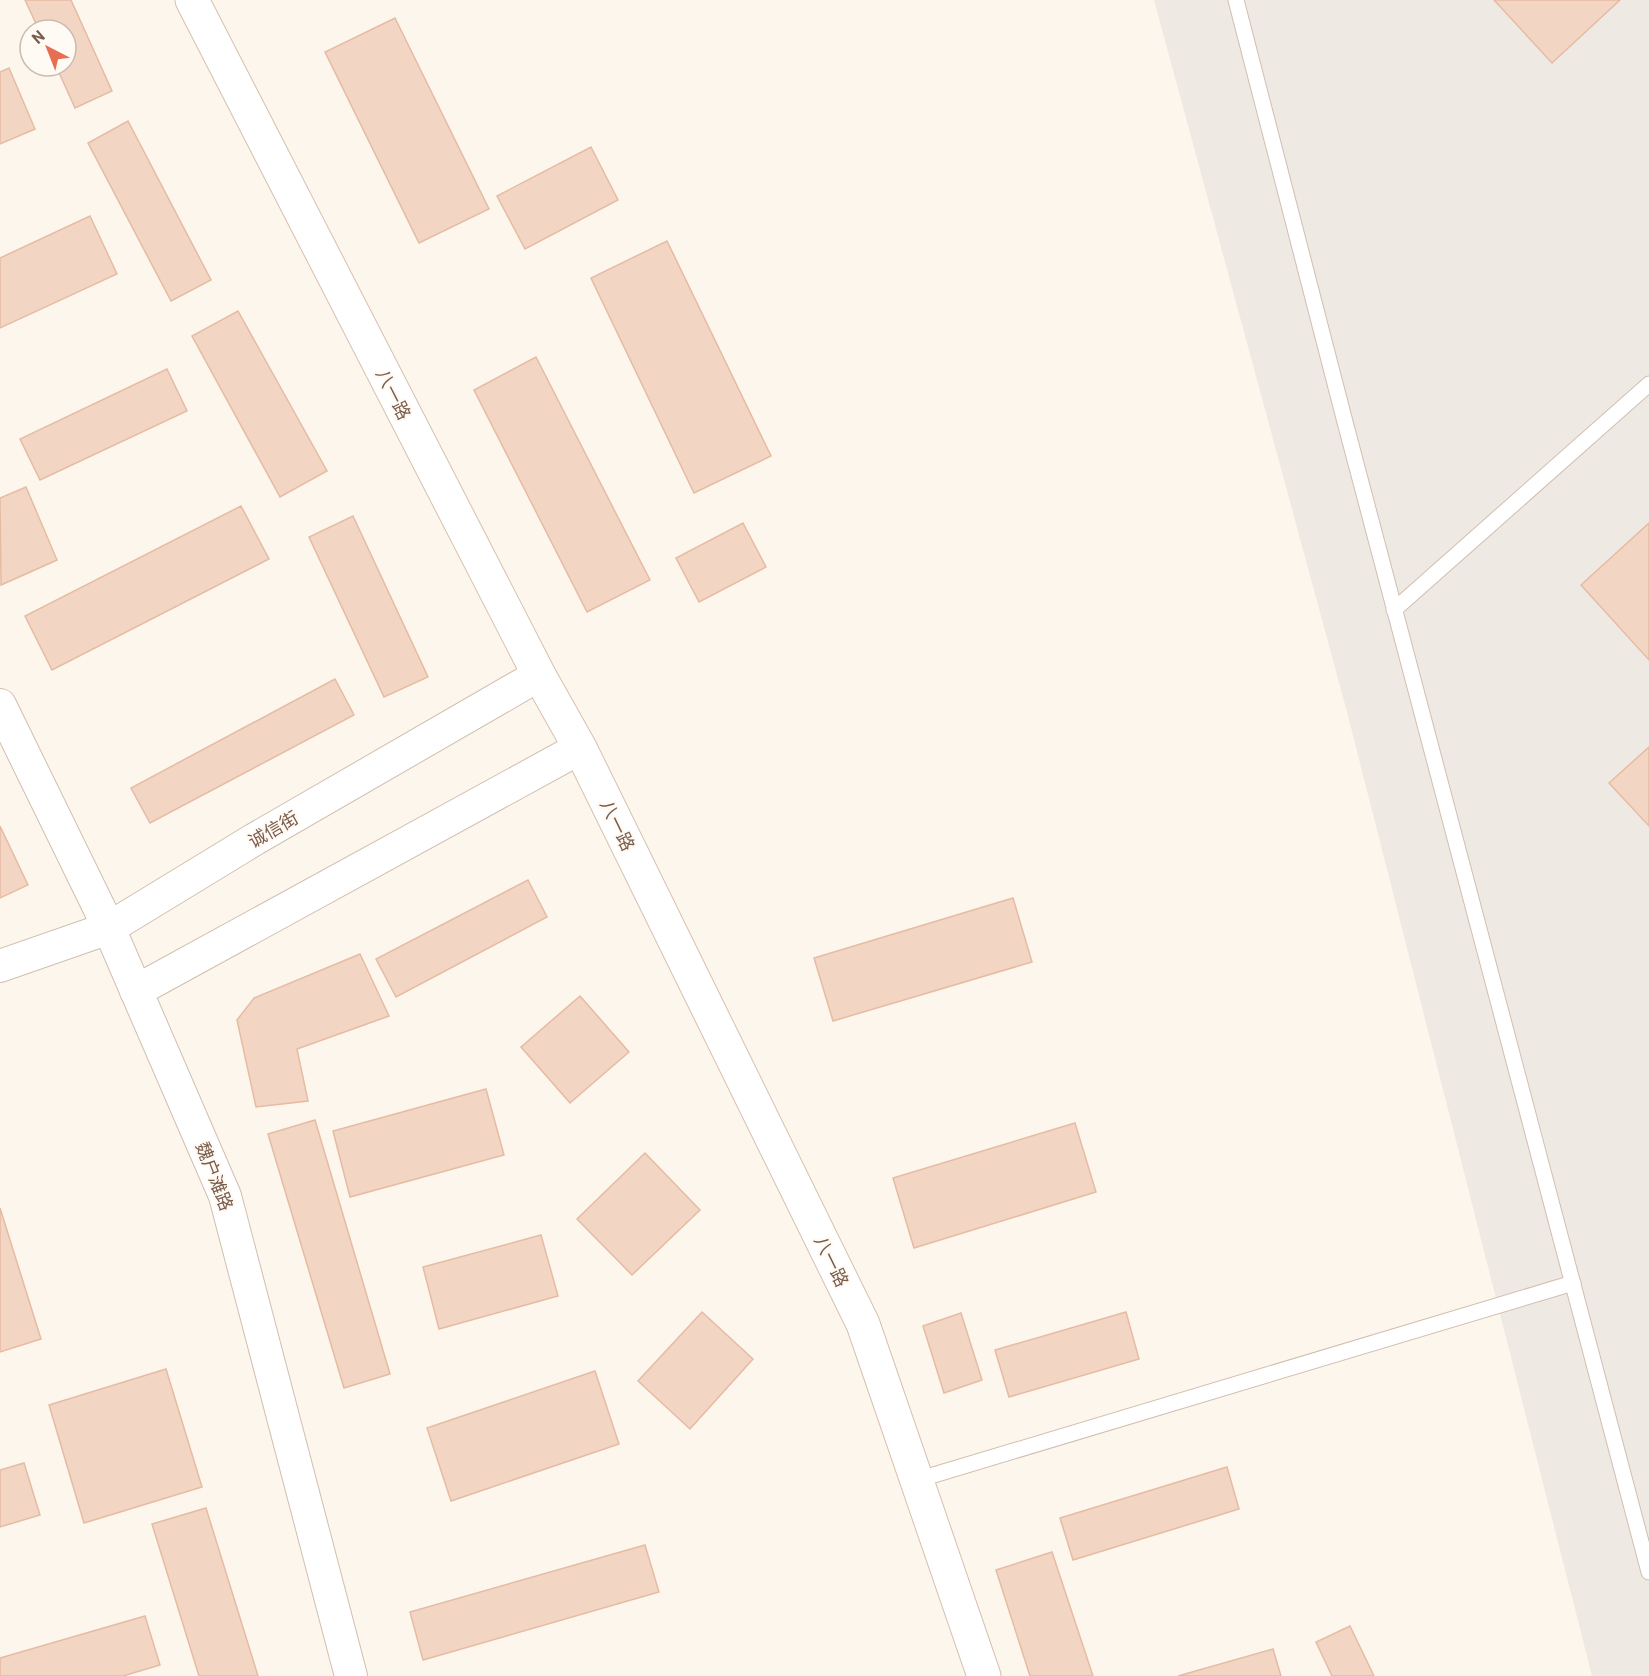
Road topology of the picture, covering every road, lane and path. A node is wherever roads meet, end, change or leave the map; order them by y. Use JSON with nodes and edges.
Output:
{"nodes":[{"id":1,"x":192,"y":0,"type":"edge"},
{"id":2,"x":1236,"y":0,"type":"edge"},
{"id":3,"x":1649,"y":384,"type":"edge"},
{"id":4,"x":1394,"y":610,"type":"junction"},
{"id":5,"x":538,"y":675,"type":"junction"},
{"id":6,"x":0,"y":705,"type":"edge"},
{"id":7,"x":580,"y":748,"type":"junction"},
{"id":8,"x":109,"y":928,"type":"junction"},
{"id":9,"x":0,"y":966,"type":"edge"},
{"id":10,"x":136,"y":991,"type":"junction"},
{"id":11,"x":1573,"y":1283,"type":"junction"},
{"id":12,"x":917,"y":1480,"type":"junction"},
{"id":13,"x":1649,"y":1572,"type":"edge"},
{"id":14,"x":351,"y":1676,"type":"edge"},
{"id":15,"x":984,"y":1676,"type":"edge"}],
"edges":[{"from":1,"to":5,"type":"street","name":"八一路"},
{"from":2,"to":4,"type":"lane"},
{"from":3,"to":4,"type":"lane"},
{"from":4,"to":11,"type":"lane"},
{"from":5,"to":7,"type":"street","name":"八一路"},
{"from":5,"to":8,"type":"street","name":"诚信街"},
{"from":6,"to":8,"type":"street","name":"魏户滩路"},
{"from":7,"to":10,"type":"street"},
{"from":7,"to":12,"type":"street","name":"八一路"},
{"from":8,"to":9,"type":"street","name":"诚信街"},
{"from":8,"to":10,"type":"street","name":"魏户滩路"},
{"from":10,"to":14,"type":"street","name":"魏户滩路"},
{"from":11,"to":12,"type":"lane"},
{"from":11,"to":13,"type":"lane"},
{"from":12,"to":15,"type":"street","name":"八一路"}]}
